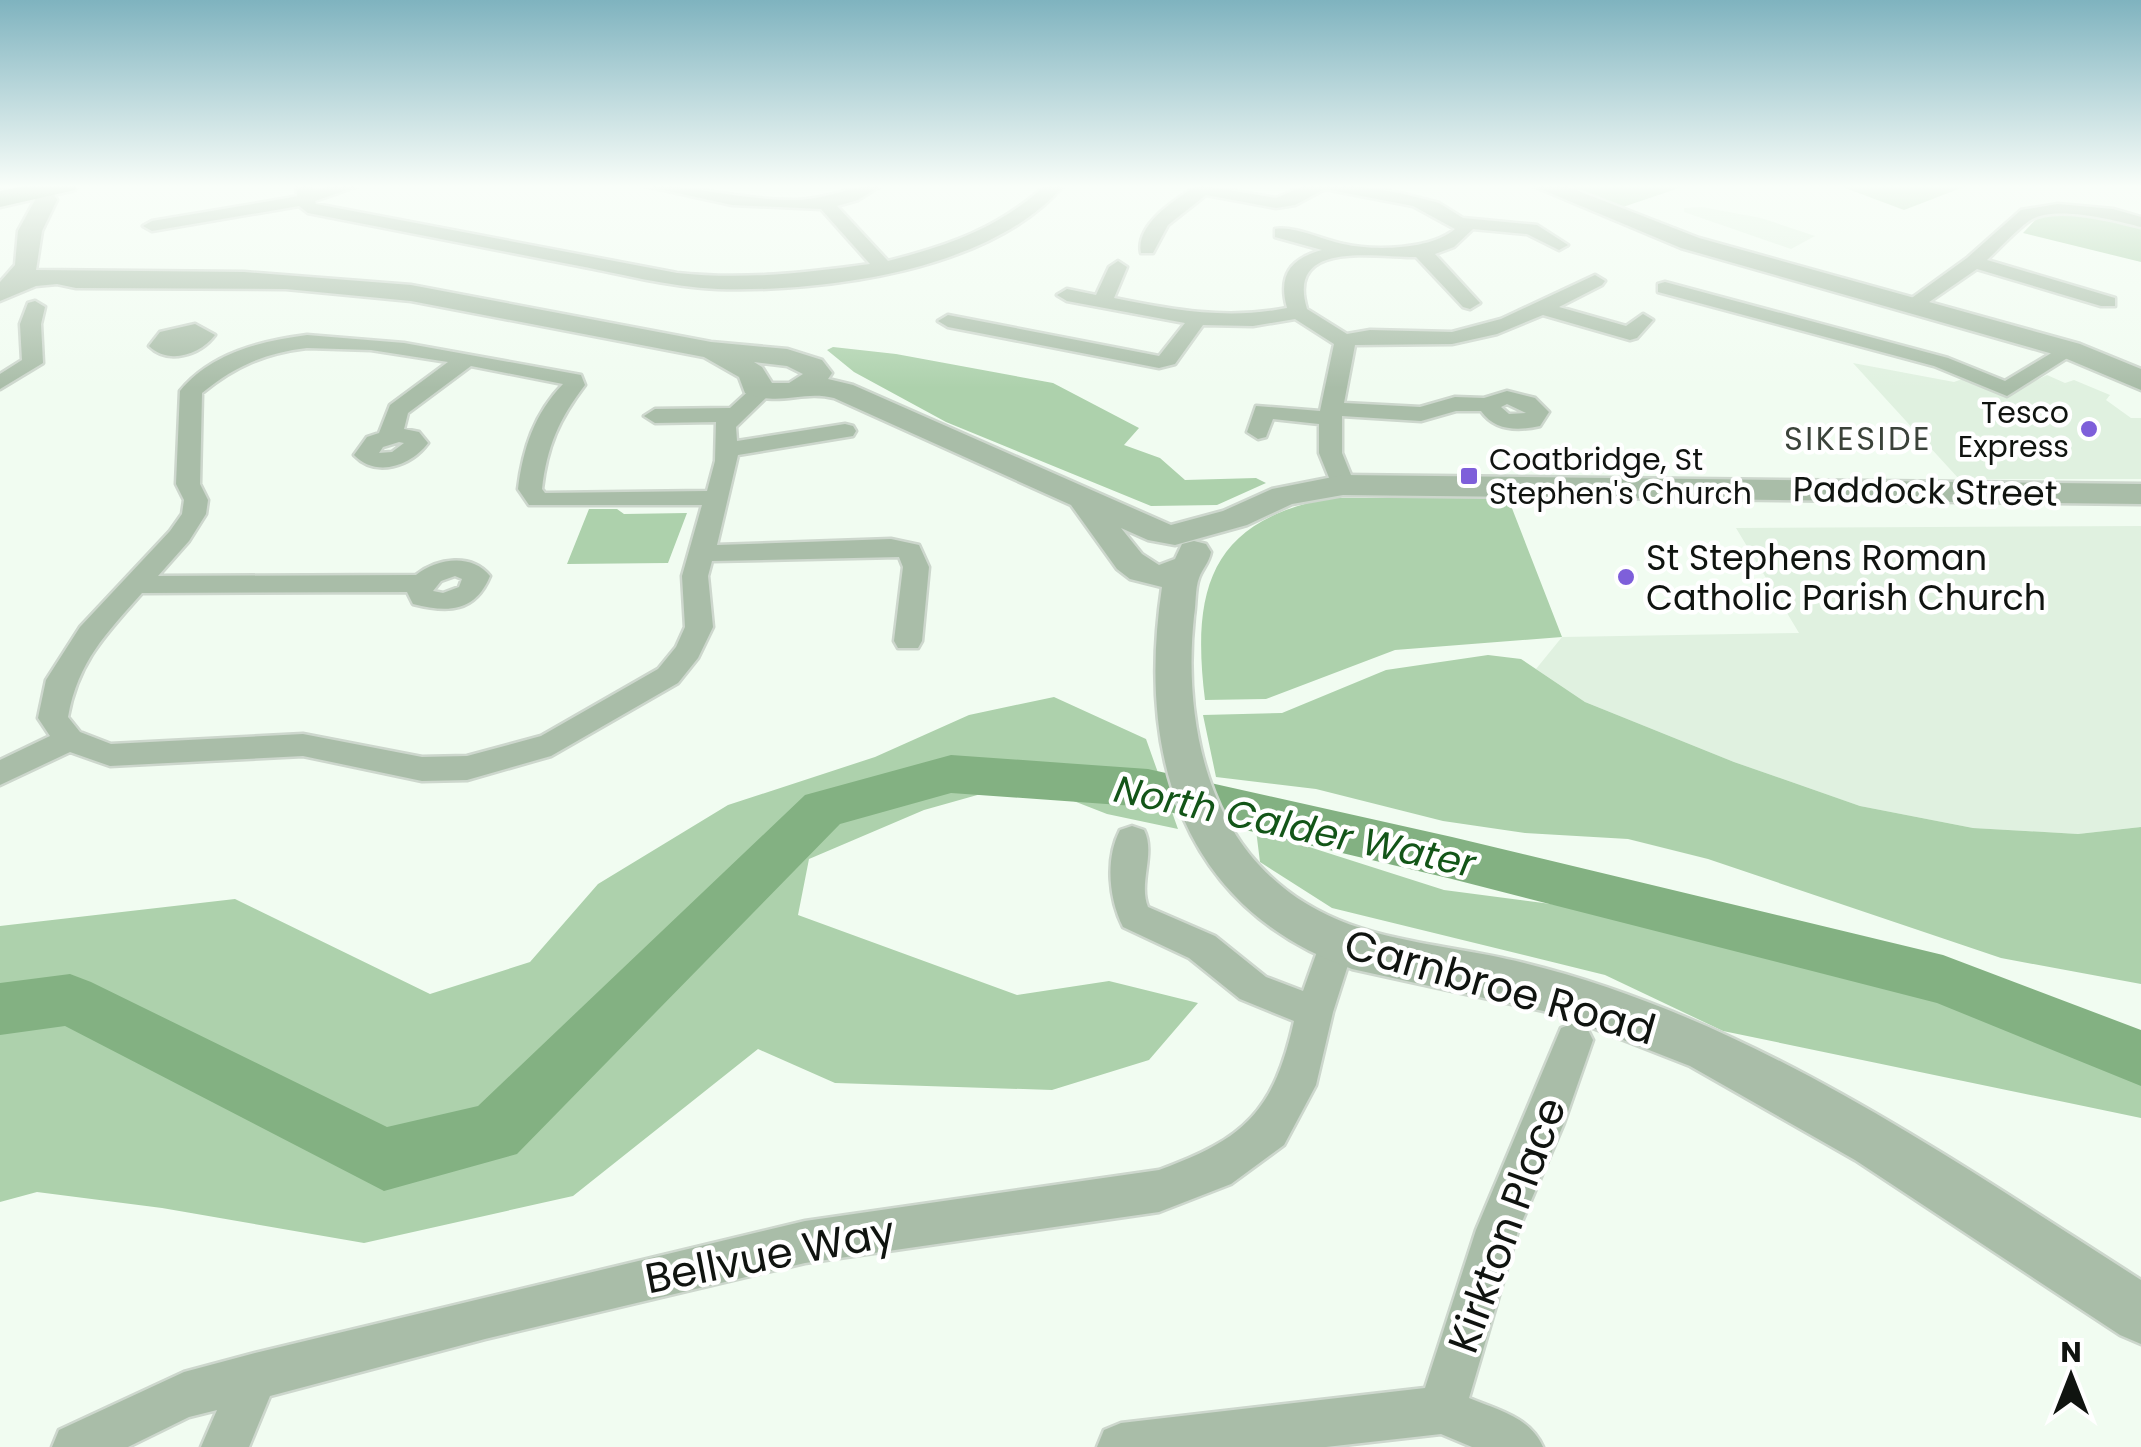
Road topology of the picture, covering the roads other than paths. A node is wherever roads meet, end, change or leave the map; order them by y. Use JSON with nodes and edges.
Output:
{"nodes":[{"id":1,"x":539,"y":253,"type":"edge"},
{"id":2,"x":870,"y":253,"type":"edge"},
{"id":3,"x":944,"y":253,"type":"edge"},
{"id":4,"x":1337,"y":253,"type":"edge"},
{"id":5,"x":1421,"y":253,"type":"edge"},
{"id":6,"x":1727,"y":253,"type":"edge"},
{"id":7,"x":1984,"y":253,"type":"edge"},
{"id":8,"x":30,"y":255,"type":"joint"},
{"id":9,"x":1974,"y":262,"type":"junction"},
{"id":10,"x":1118,"y":267,"type":"dead end"},
{"id":11,"x":884,"y":268,"type":"junction"},
{"id":12,"x":48,"y":276,"type":"junction"},
{"id":13,"x":1555,"y":279,"type":"dead end"},
{"id":14,"x":73,"y":287,"type":"junction"},
{"id":15,"x":1664,"y":288,"type":"dead end"},
{"id":16,"x":2,"y":294,"type":"edge"},
{"id":17,"x":1068,"y":295,"type":"dead end"},
{"id":18,"x":1103,"y":301,"type":"junction"},
{"id":19,"x":2108,"y":302,"type":"dead end"},
{"id":20,"x":1472,"y":305,"type":"dead end"},
{"id":21,"x":1912,"y":305,"type":"junction"},
{"id":22,"x":35,"y":307,"type":"junction"},
{"id":23,"x":1542,"y":308,"type":"junction"},
{"id":24,"x":1298,"y":312,"type":"junction"},
{"id":25,"x":1198,"y":316,"type":"junction"},
{"id":26,"x":1643,"y":320,"type":"dead end"},
{"id":27,"x":948,"y":321,"type":"dead end"},
{"id":28,"x":1344,"y":341,"type":"junction"},
{"id":29,"x":194,"y":345,"type":"dead end"},
{"id":30,"x":2070,"y":350,"type":"junction"},
{"id":31,"x":714,"y":351,"type":"junction"},
{"id":32,"x":784,"y":358,"type":"junction"},
{"id":33,"x":466,"y":359,"type":"junction"},
{"id":34,"x":230,"y":360,"type":"junction"},
{"id":35,"x":2141,"y":380,"type":"edge"},
{"id":36,"x":757,"y":382,"type":"junction"},
{"id":37,"x":0,"y":383,"type":"edge"},
{"id":38,"x":811,"y":384,"type":"junction"},
{"id":39,"x":1488,"y":405,"type":"dead end"},
{"id":40,"x":1331,"y":414,"type":"junction"},
{"id":41,"x":655,"y":416,"type":"dead end"},
{"id":42,"x":733,"y":416,"type":"junction"},
{"id":43,"x":845,"y":431,"type":"dead end"},
{"id":44,"x":1258,"y":432,"type":"dead end"},
{"id":45,"x":390,"y":436,"type":"dead end"},
{"id":46,"x":726,"y":450,"type":"junction"},
{"id":47,"x":1342,"y":485,"type":"junction"},
{"id":48,"x":2141,"y":494,"type":"edge"},
{"id":49,"x":716,"y":498,"type":"junction"},
{"id":50,"x":1084,"y":500,"type":"junction"},
{"id":51,"x":700,"y":552,"type":"junction"},
{"id":52,"x":1174,"y":562,"type":"junction"},
{"id":53,"x":422,"y":583,"type":"dead end"},
{"id":54,"x":136,"y":584,"type":"junction"},
{"id":55,"x":908,"y":642,"type":"dead end"},
{"id":56,"x":69,"y":740,"type":"junction"},
{"id":57,"x":0,"y":774,"type":"edge"},
{"id":58,"x":1132,"y":840,"type":"dead end"},
{"id":59,"x":1337,"y":943,"type":"junction"},
{"id":60,"x":1314,"y":1012,"type":"junction"},
{"id":61,"x":1574,"y":1040,"type":"dead end"},
{"id":62,"x":2141,"y":1314,"type":"edge"},
{"id":63,"x":255,"y":1376,"type":"junction"},
{"id":64,"x":1442,"y":1410,"type":"junction"},
{"id":65,"x":76,"y":1447,"type":"edge"},
{"id":66,"x":225,"y":1447,"type":"edge"},
{"id":67,"x":1120,"y":1447,"type":"edge"},
{"id":68,"x":1518,"y":1447,"type":"edge"}],
"edges":[{"from":1,"to":11,"type":"street"},
{"from":2,"to":11,"type":"street"},
{"from":3,"to":11,"type":"street"},
{"from":4,"to":24,"type":"street"},
{"from":5,"to":20,"type":"street"},
{"from":6,"to":21,"type":"street"},
{"from":7,"to":9,"type":"street"},
{"from":8,"to":12,"type":"street"},
{"from":8,"to":16,"type":"street"},
{"from":9,"to":19,"type":"street"},
{"from":9,"to":21,"type":"street"},
{"from":10,"to":18,"type":"street"},
{"from":12,"to":14,"type":"street"},
{"from":12,"to":16,"type":"street"},
{"from":13,"to":23,"type":"street"},
{"from":14,"to":22,"type":"street"},
{"from":14,"to":31,"type":"street"},
{"from":15,"to":30,"type":"street"},
{"from":16,"to":22,"type":"street"},
{"from":17,"to":18,"type":"street"},
{"from":18,"to":25,"type":"street"},
{"from":21,"to":30,"type":"street"},
{"from":22,"to":37,"type":"street"},
{"from":23,"to":26,"type":"street"},
{"from":23,"to":28,"type":"street"},
{"from":24,"to":25,"type":"street"},
{"from":24,"to":28,"type":"street"},
{"from":25,"to":27,"type":"street"},
{"from":28,"to":40,"type":"street"},
{"from":29,"to":34,"type":"street"},
{"from":30,"to":35,"type":"street"},
{"from":31,"to":32,"type":"street"},
{"from":31,"to":36,"type":"street"},
{"from":32,"to":36,"type":"street"},
{"from":32,"to":38,"type":"street"},
{"from":33,"to":34,"type":"street"},
{"from":33,"to":45,"type":"street"},
{"from":33,"to":49,"type":"street"},
{"from":34,"to":54,"type":"street"},
{"from":36,"to":38,"type":"street"},
{"from":36,"to":42,"type":"street"},
{"from":38,"to":50,"type":"street"},
{"from":39,"to":40,"type":"street"},
{"from":40,"to":44,"type":"street"},
{"from":40,"to":47,"type":"street"},
{"from":41,"to":42,"type":"street"},
{"from":42,"to":46,"type":"street"},
{"from":43,"to":46,"type":"street"},
{"from":46,"to":49,"type":"street"},
{"from":47,"to":48,"type":"street","name":"Paddock Street"},
{"from":47,"to":52,"type":"street","name":"Paddock Street"},
{"from":49,"to":51,"type":"street"},
{"from":50,"to":52,"type":"street"},
{"from":50,"to":52,"type":"street"},
{"from":51,"to":55,"type":"street"},
{"from":51,"to":56,"type":"street"},
{"from":52,"to":59,"type":"street","name":"Carnbroe Road"},
{"from":53,"to":54,"type":"street"},
{"from":54,"to":56,"type":"street"},
{"from":56,"to":57,"type":"street"},
{"from":58,"to":60,"type":"street","name":"Carnbroe Road"},
{"from":59,"to":60,"type":"street","name":"Bellvue Way"},
{"from":59,"to":62,"type":"street","name":"Carnbroe Road"},
{"from":60,"to":63,"type":"street","name":"Bellvue Way"},
{"from":61,"to":64,"type":"street","name":"Kirkton Place"},
{"from":63,"to":65,"type":"street","name":"Bellvue Way"},
{"from":63,"to":66,"type":"street"},
{"from":64,"to":67,"type":"street"},
{"from":64,"to":68,"type":"street"}]}
